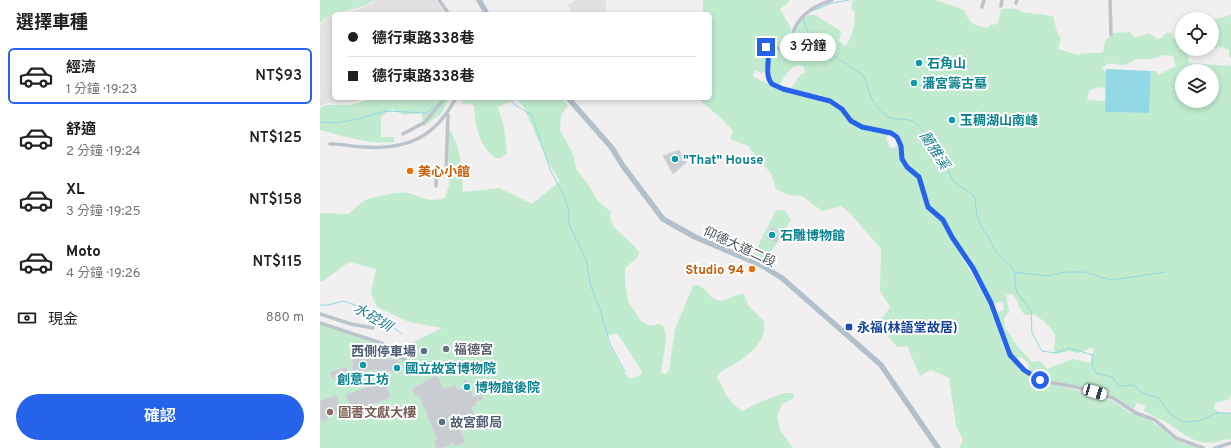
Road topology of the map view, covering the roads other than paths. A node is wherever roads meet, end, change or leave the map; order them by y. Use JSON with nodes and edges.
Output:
{"nodes":[{"id":1,"x":439,"y":0,"type":"edge"},
{"id":2,"x":479,"y":0,"type":"edge"},
{"id":3,"x":832,"y":0,"type":"edge"},
{"id":4,"x":984,"y":0,"type":"edge"},
{"id":5,"x":1002,"y":0,"type":"edge"},
{"id":6,"x":1110,"y":0,"type":"edge"},
{"id":7,"x":1001,"y":6,"type":"dead end"},
{"id":8,"x":982,"y":7,"type":"dead end"},
{"id":9,"x":448,"y":12,"type":"edge"},
{"id":10,"x":486,"y":12,"type":"edge"},
{"id":11,"x":1111,"y":35,"type":"dead end"},
{"id":12,"x":443,"y":100,"type":"edge"},
{"id":13,"x":455,"y":100,"type":"edge"},
{"id":14,"x":570,"y":100,"type":"edge"},
{"id":15,"x":448,"y":114,"type":"junction"},
{"id":16,"x":403,"y":134,"type":"dead end"},
{"id":17,"x":330,"y":144,"type":"dead end"},
{"id":18,"x":436,"y":186,"type":"dead end"},
{"id":19,"x":320,"y":314,"type":"edge"},
{"id":20,"x":320,"y":323,"type":"edge"},
{"id":21,"x":373,"y":328,"type":"dead end"},
{"id":22,"x":412,"y":366,"type":"dead end"},
{"id":23,"x":1231,"y":443,"type":"edge"},
{"id":24,"x":938,"y":448,"type":"edge"},
{"id":25,"x":1203,"y":448,"type":"edge"},
{"id":26,"x":1215,"y":448,"type":"edge"}],
"edges":[{"from":1,"to":9,"type":"street"},
{"from":2,"to":10,"type":"main road"},
{"from":3,"to":25,"type":"street"},
{"from":4,"to":8,"type":"street"},
{"from":5,"to":7,"type":"street"},
{"from":6,"to":11,"type":"street"},
{"from":12,"to":16,"type":"street"},
{"from":13,"to":15,"type":"street"},
{"from":14,"to":24,"type":"main road","name":"仰德大道二段"},
{"from":15,"to":17,"type":"street"},
{"from":15,"to":18,"type":"street"},
{"from":19,"to":21,"type":"street"},
{"from":20,"to":22,"type":"street"},
{"from":23,"to":26,"type":"street"}]}
